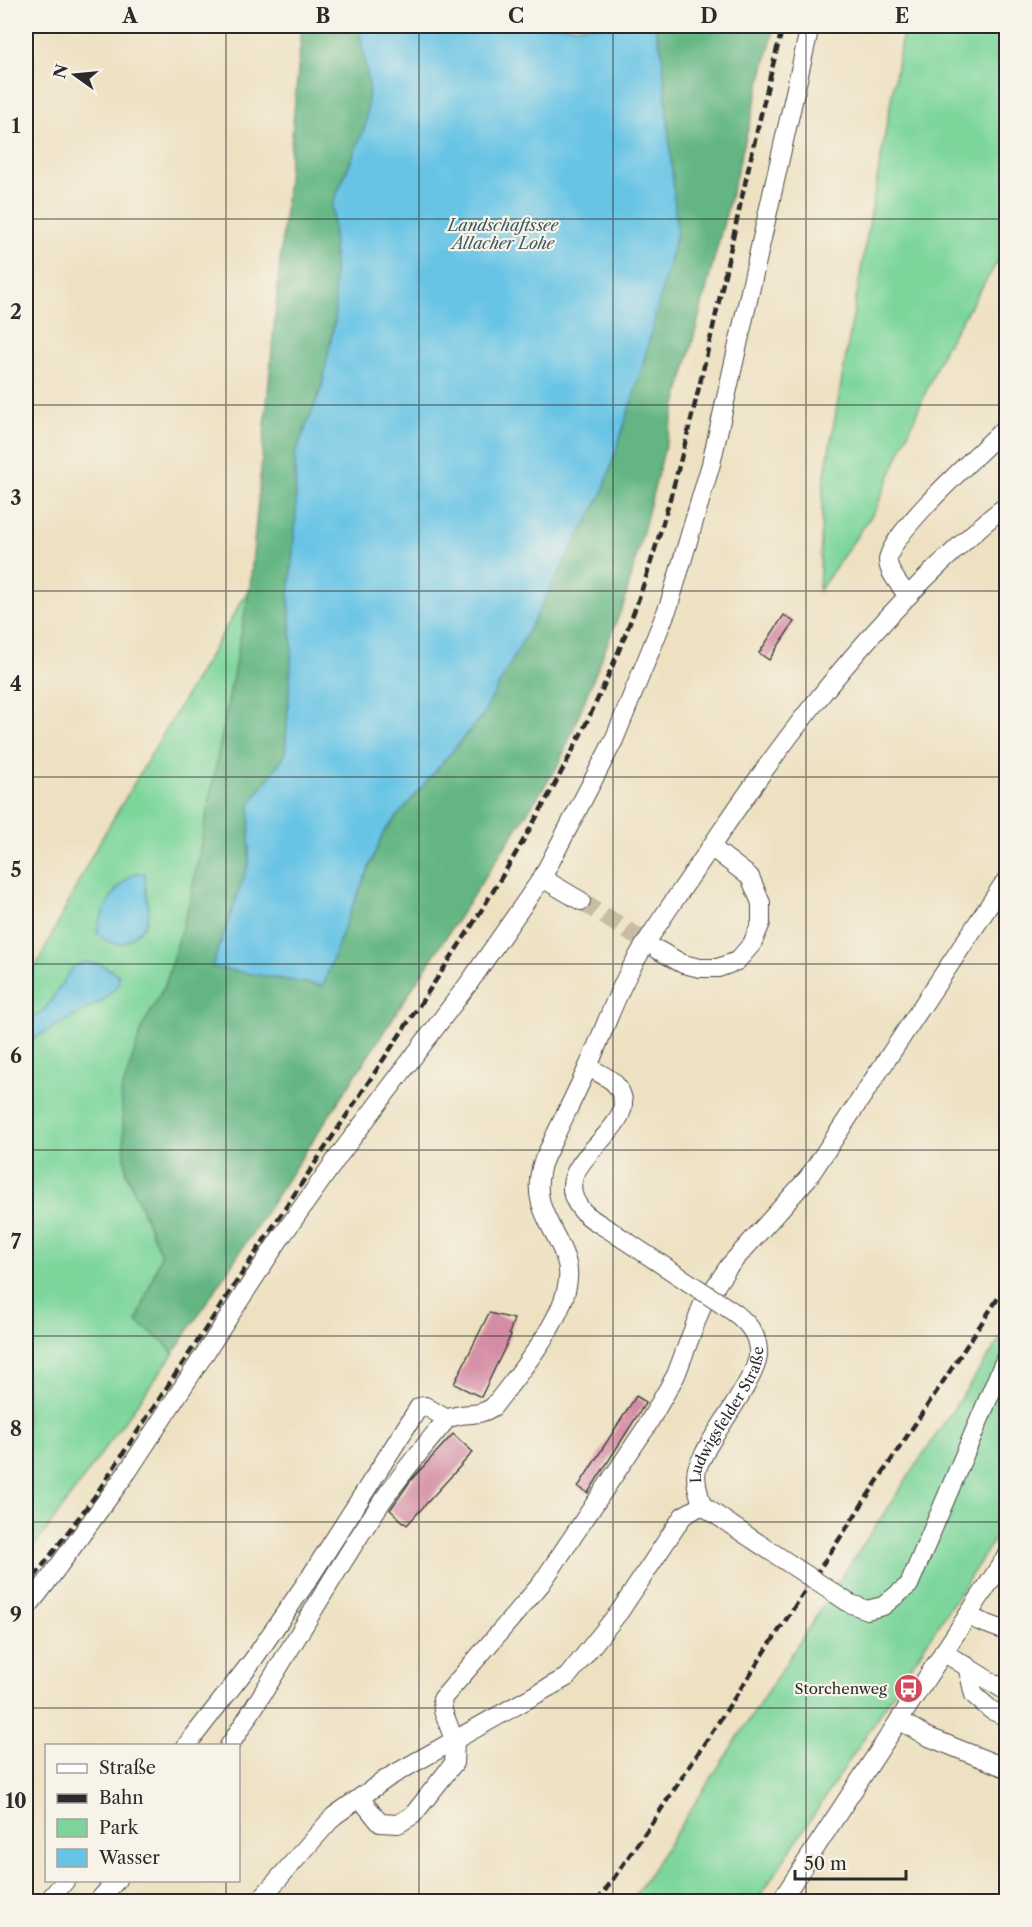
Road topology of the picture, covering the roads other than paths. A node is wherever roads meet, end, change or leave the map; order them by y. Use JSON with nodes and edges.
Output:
{"nodes":[{"id":1,"x":810,"y":26,"type":"edge"},
{"id":2,"x":1006,"y":427,"type":"edge"},
{"id":3,"x":1006,"y":506,"type":"edge"},
{"id":4,"x":908,"y":596,"type":"junction"},
{"id":5,"x":711,"y":847,"type":"junction"},
{"id":6,"x":542,"y":878,"type":"junction"},
{"id":7,"x":1006,"y":880,"type":"edge"},
{"id":8,"x":581,"y":901,"type":"tunnel mouth"},
{"id":9,"x":658,"y":950,"type":"tunnel mouth"},
{"id":10,"x":588,"y":1066,"type":"junction"},
{"id":11,"x":1006,"y":1357,"type":"edge"},
{"id":12,"x":447,"y":1419,"type":"junction"},
{"id":13,"x":702,"y":1505,"type":"junction"},
{"id":14,"x":1006,"y":1557,"type":"edge"},
{"id":15,"x":26,"y":1609,"type":"edge"},
{"id":16,"x":968,"y":1615,"type":"junction"},
{"id":17,"x":1006,"y":1631,"type":"edge"},
{"id":18,"x":943,"y":1652,"type":"junction"},
{"id":19,"x":967,"y":1666,"type":"junction"},
{"id":20,"x":1006,"y":1691,"type":"edge"},
{"id":21,"x":1006,"y":1717,"type":"edge"},
{"id":22,"x":899,"y":1720,"type":"junction"},
{"id":23,"x":455,"y":1742,"type":"junction"},
{"id":24,"x":188,"y":1744,"type":"edge"},
{"id":25,"x":230,"y":1744,"type":"edge"},
{"id":26,"x":1006,"y":1768,"type":"edge"},
{"id":27,"x":360,"y":1798,"type":"junction"},
{"id":28,"x":65,"y":1882,"type":"edge"},
{"id":29,"x":116,"y":1882,"type":"edge"},
{"id":30,"x":47,"y":1902,"type":"edge"},
{"id":31,"x":98,"y":1902,"type":"edge"},
{"id":32,"x":258,"y":1902,"type":"edge"},
{"id":33,"x":780,"y":1902,"type":"edge"}],
"edges":[{"from":1,"to":6,"type":"street"},
{"from":2,"to":4,"type":"street"},
{"from":3,"to":4,"type":"street"},
{"from":4,"to":5,"type":"street"},
{"from":5,"to":9,"type":"street"},
{"from":5,"to":10,"type":"street"},
{"from":6,"to":8,"type":"street"},
{"from":6,"to":15,"type":"street"},
{"from":7,"to":23,"type":"street"},
{"from":10,"to":12,"type":"street"},
{"from":10,"to":13,"type":"street","name":"Ludwigsfelder Straße","bridge":true},
{"from":11,"to":13,"type":"street","name":"Ludwigsfelder Straße","bridge":true},
{"from":12,"to":24,"type":"street"},
{"from":12,"to":25,"type":"street"},
{"from":13,"to":23,"type":"street"},
{"from":14,"to":16,"type":"street"},
{"from":16,"to":17,"type":"street"},
{"from":16,"to":18,"type":"street"},
{"from":18,"to":19,"type":"street"},
{"from":18,"to":22,"type":"street"},
{"from":19,"to":20,"type":"street"},
{"from":19,"to":21,"type":"street"},
{"from":22,"to":26,"type":"street"},
{"from":22,"to":33,"type":"street"},
{"from":23,"to":27,"type":"street"},
{"from":23,"to":27,"type":"street"},
{"from":27,"to":32,"type":"street"},
{"from":28,"to":30,"type":"street"},
{"from":29,"to":31,"type":"street"}]}
